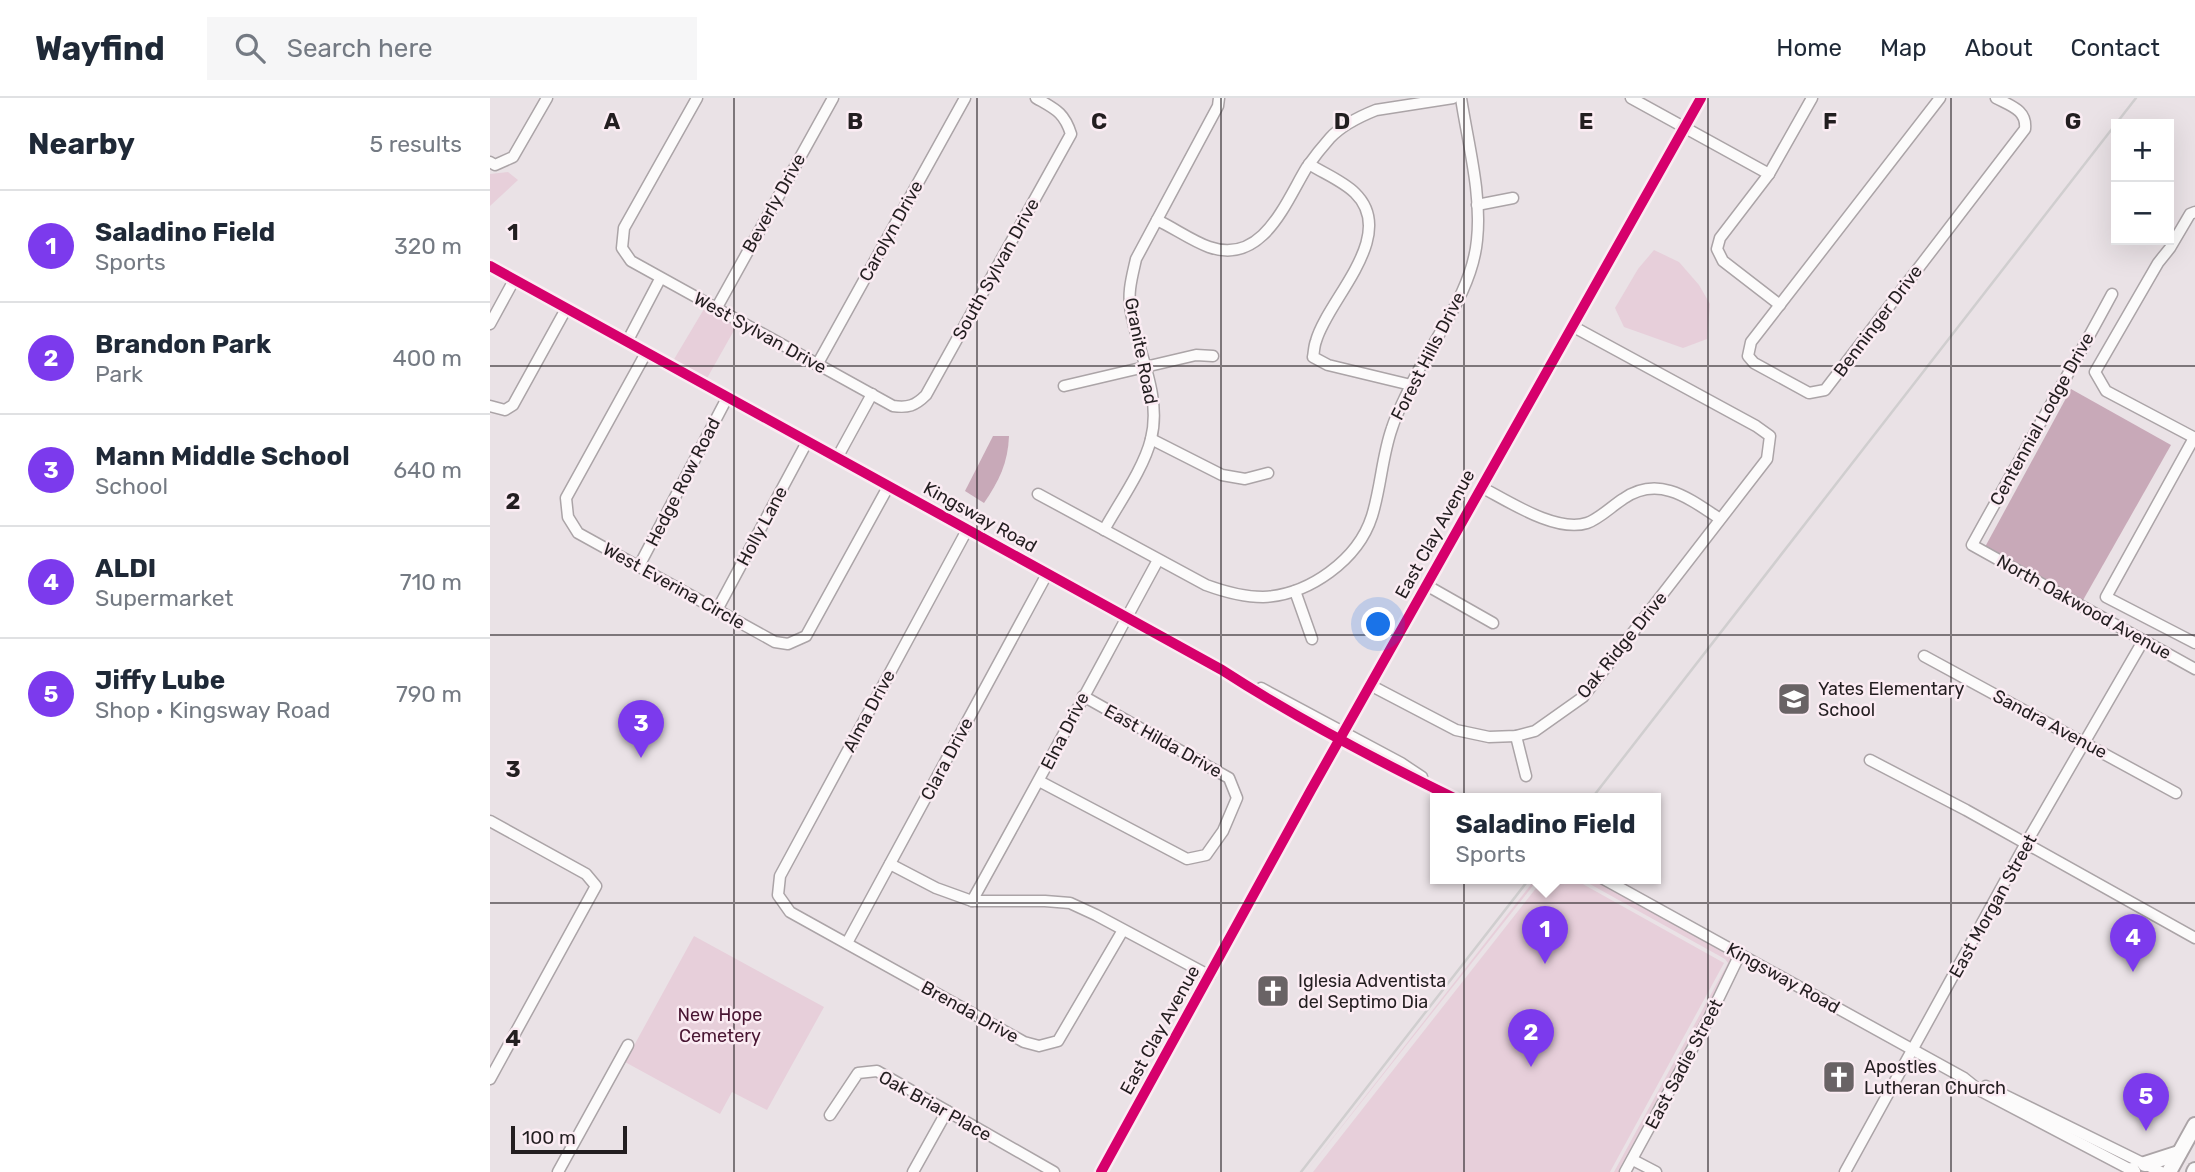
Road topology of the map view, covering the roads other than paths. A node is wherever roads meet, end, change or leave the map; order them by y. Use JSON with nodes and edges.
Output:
{"nodes":[{"id":1,"x":547,"y":98,"type":"edge"},
{"id":2,"x":697,"y":98,"type":"edge"},
{"id":3,"x":833,"y":98,"type":"edge"},
{"id":4,"x":965,"y":98,"type":"edge"},
{"id":5,"x":1036,"y":98,"type":"edge"},
{"id":6,"x":1219,"y":98,"type":"edge"},
{"id":7,"x":1453,"y":98,"type":"edge"},
{"id":8,"x":1461,"y":98,"type":"edge"},
{"id":9,"x":1631,"y":98,"type":"edge"},
{"id":10,"x":1701,"y":98,"type":"edge"},
{"id":11,"x":1812,"y":98,"type":"edge"},
{"id":12,"x":1941,"y":98,"type":"edge"},
{"id":13,"x":1996,"y":98,"type":"edge"},
{"id":14,"x":1685,"y":127,"type":"junction"},
{"id":15,"x":490,"y":162,"type":"edge"},
{"id":16,"x":1309,"y":164,"type":"junction"},
{"id":17,"x":1769,"y":174,"type":"junction"},
{"id":18,"x":1513,"y":198,"type":"dead end"},
{"id":19,"x":1477,"y":205,"type":"junction"},
{"id":20,"x":2195,"y":212,"type":"edge"},
{"id":21,"x":1157,"y":220,"type":"junction"},
{"id":22,"x":490,"y":266,"type":"edge"},
{"id":23,"x":660,"y":279,"type":"junction"},
{"id":24,"x":514,"y":280,"type":"junction"},
{"id":25,"x":2112,"y":294,"type":"dead end"},
{"id":26,"x":1780,"y":304,"type":"junction"},
{"id":27,"x":566,"y":309,"type":"junction"},
{"id":28,"x":716,"y":309,"type":"junction"},
{"id":29,"x":490,"y":324,"type":"edge"},
{"id":30,"x":1572,"y":326,"type":"junction"},
{"id":31,"x":626,"y":342,"type":"junction"},
{"id":32,"x":646,"y":353,"type":"junction"},
{"id":33,"x":1213,"y":356,"type":"dead end"},
{"id":34,"x":817,"y":365,"type":"junction"},
{"id":35,"x":1146,"y":367,"type":"junction"},
{"id":36,"x":1411,"y":385,"type":"junction"},
{"id":37,"x":1064,"y":386,"type":"dead end"},
{"id":38,"x":872,"y":394,"type":"junction"},
{"id":39,"x":727,"y":398,"type":"junction"},
{"id":40,"x":490,"y":406,"type":"edge"},
{"id":41,"x":906,"y":408,"type":"joint"},
{"id":42,"x":2195,"y":438,"type":"edge"},
{"id":43,"x":1151,"y":439,"type":"junction"},
{"id":44,"x":807,"y":442,"type":"junction"},
{"id":45,"x":837,"y":458,"type":"junction"},
{"id":46,"x":1268,"y":473,"type":"dead end"},
{"id":47,"x":888,"y":486,"type":"junction"},
{"id":48,"x":1481,"y":487,"type":"junction"},
{"id":49,"x":1038,"y":494,"type":"dead end"},
{"id":50,"x":1720,"y":519,"type":"junction"},
{"id":51,"x":967,"y":530,"type":"junction"},
{"id":52,"x":1104,"y":530,"type":"junction"},
{"id":53,"x":1972,"y":545,"type":"joint"},
{"id":54,"x":1158,"y":560,"type":"junction"},
{"id":55,"x":639,"y":566,"type":"junction"},
{"id":56,"x":1047,"y":574,"type":"junction"},
{"id":57,"x":1426,"y":585,"type":"junction"},
{"id":58,"x":1295,"y":591,"type":"junction"},
{"id":59,"x":717,"y":610,"type":"junction"},
{"id":60,"x":1126,"y":617,"type":"junction"},
{"id":61,"x":1493,"y":622,"type":"dead end"},
{"id":62,"x":1312,"y":639,"type":"dead end"},
{"id":63,"x":2143,"y":641,"type":"junction"},
{"id":64,"x":2195,"y":643,"type":"edge"},
{"id":65,"x":1924,"y":656,"type":"dead end"},
{"id":66,"x":2195,"y":669,"type":"edge"},
{"id":67,"x":1370,"y":685,"type":"junction"},
{"id":68,"x":1083,"y":696,"type":"junction"},
{"id":69,"x":1341,"y":735,"type":"junction"},
{"id":70,"x":1516,"y":736,"type":"junction"},
{"id":71,"x":2085,"y":742,"type":"junction"},
{"id":72,"x":1870,"y":760,"type":"dead end"},
{"id":73,"x":1526,"y":776,"type":"dead end"},
{"id":74,"x":1040,"y":781,"type":"junction"},
{"id":75,"x":1446,"y":793,"type":"edge"},
{"id":76,"x":2176,"y":793,"type":"dead end"},
{"id":77,"x":490,"y":821,"type":"edge"},
{"id":78,"x":2025,"y":845,"type":"junction"},
{"id":79,"x":890,"y":864,"type":"junction"},
{"id":80,"x":1613,"y":884,"type":"edge"},
{"id":81,"x":778,"y":895,"type":"joint"},
{"id":82,"x":972,"y":901,"type":"junction"},
{"id":83,"x":1123,"y":930,"type":"junction"},
{"id":84,"x":2195,"y":938,"type":"edge"},
{"id":85,"x":847,"y":943,"type":"junction"},
{"id":86,"x":1740,"y":954,"type":"junction"},
{"id":87,"x":1210,"y":976,"type":"junction"},
{"id":88,"x":628,"y":1045,"type":"dead end"},
{"id":89,"x":1913,"y":1050,"type":"junction"},
{"id":90,"x":490,"y":1079,"type":"edge"},
{"id":91,"x":947,"y":1111,"type":"junction"},
{"id":92,"x":830,"y":1115,"type":"dead end"},
{"id":93,"x":2195,"y":1125,"type":"edge"},
{"id":94,"x":2179,"y":1153,"type":"junction"},
{"id":95,"x":1633,"y":1160,"type":"junction"},
{"id":96,"x":2136,"y":1169,"type":"edge"},
{"id":97,"x":558,"y":1172,"type":"edge"},
{"id":98,"x":913,"y":1172,"type":"edge"},
{"id":99,"x":1054,"y":1172,"type":"edge"},
{"id":100,"x":1101,"y":1172,"type":"edge"},
{"id":101,"x":1625,"y":1172,"type":"edge"},
{"id":102,"x":1656,"y":1172,"type":"edge"},
{"id":103,"x":1845,"y":1172,"type":"edge"},
{"id":104,"x":2161,"y":1172,"type":"edge"},
{"id":105,"x":2169,"y":1172,"type":"edge"}],
"edges":[{"from":1,"to":15,"type":"street"},
{"from":2,"to":23,"type":"street","name":"West Sylvan Drive"},
{"from":3,"to":28,"type":"street","name":"Beverly Drive"},
{"from":4,"to":34,"type":"street","name":"Carolyn Drive"},
{"from":5,"to":41,"type":"street","name":"South Sylvan Drive"},
{"from":6,"to":21,"type":"street","name":"Granite Road"},
{"from":7,"to":16,"type":"street"},
{"from":8,"to":19,"type":"street","name":"Forest Hills Drive"},
{"from":9,"to":14,"type":"street"},
{"from":10,"to":14,"type":"street","name":"East Clay Avenue"},
{"from":11,"to":17,"type":"street"},
{"from":12,"to":26,"type":"street","name":"Benninger Drive"},
{"from":13,"to":26,"type":"street","name":"Benninger Drive"},
{"from":14,"to":17,"type":"street"},
{"from":14,"to":30,"type":"street","name":"East Clay Avenue"},
{"from":16,"to":21,"type":"street"},
{"from":16,"to":36,"type":"street"},
{"from":17,"to":26,"type":"street"},
{"from":18,"to":19,"type":"street"},
{"from":19,"to":36,"type":"street","name":"Forest Hills Drive"},
{"from":20,"to":42,"type":"street"},
{"from":21,"to":35,"type":"street","name":"Granite Road"},
{"from":22,"to":24,"type":"street","name":"Kingsway Road"},
{"from":23,"to":28,"type":"street","name":"West Sylvan Drive"},
{"from":23,"to":31,"type":"street"},
{"from":24,"to":27,"type":"street","name":"Kingsway Road"},
{"from":24,"to":29,"type":"street"},
{"from":25,"to":53,"type":"street","name":"Centennial Lodge Drive"},
{"from":27,"to":31,"type":"street","name":"Kingsway Road"},
{"from":27,"to":40,"type":"street"},
{"from":28,"to":34,"type":"street","name":"West Sylvan Drive"},
{"from":30,"to":48,"type":"street","name":"East Clay Avenue"},
{"from":30,"to":50,"type":"street","name":"Oak Ridge Drive"},
{"from":31,"to":32,"type":"street","name":"Kingsway Road"},
{"from":32,"to":39,"type":"street","name":"Kingsway Road"},
{"from":32,"to":55,"type":"street","name":"West Everina Circle"},
{"from":33,"to":35,"type":"street"},
{"from":34,"to":38,"type":"street","name":"West Sylvan Drive"},
{"from":35,"to":37,"type":"street"},
{"from":35,"to":43,"type":"street","name":"Granite Road"},
{"from":36,"to":58,"type":"street","name":"Forest Hills Drive"},
{"from":38,"to":41,"type":"street","name":"West Sylvan Drive"},
{"from":38,"to":45,"type":"street"},
{"from":39,"to":44,"type":"street","name":"Kingsway Road"},
{"from":39,"to":55,"type":"street","name":"Hedge Row Road"},
{"from":42,"to":64,"type":"street"},
{"from":43,"to":46,"type":"street"},
{"from":43,"to":52,"type":"street","name":"Granite Road"},
{"from":44,"to":45,"type":"street","name":"Kingsway Road"},
{"from":44,"to":59,"type":"street","name":"Holly Lane"},
{"from":45,"to":47,"type":"street","name":"Kingsway Road"},
{"from":47,"to":51,"type":"street","name":"Kingsway Road"},
{"from":47,"to":59,"type":"street","name":"West Everina Circle"},
{"from":48,"to":50,"type":"street"},
{"from":48,"to":57,"type":"street","name":"East Clay Avenue"},
{"from":49,"to":52,"type":"street","name":"Forest Hills Drive"},
{"from":50,"to":70,"type":"street","name":"Oak Ridge Drive"},
{"from":51,"to":56,"type":"street","name":"Kingsway Road"},
{"from":51,"to":81,"type":"street","name":"Alma Drive"},
{"from":52,"to":54,"type":"street","name":"Forest Hills Drive"},
{"from":53,"to":63,"type":"street","name":"North Oakwood Avenue"},
{"from":54,"to":58,"type":"street","name":"Forest Hills Drive"},
{"from":54,"to":60,"type":"street","name":"Elna Drive"},
{"from":55,"to":59,"type":"street","name":"West Everina Circle"},
{"from":56,"to":60,"type":"street","name":"Kingsway Road"},
{"from":56,"to":79,"type":"street","name":"Clara Drive"},
{"from":57,"to":61,"type":"street"},
{"from":57,"to":67,"type":"street","name":"East Clay Avenue"},
{"from":58,"to":62,"type":"street"},
{"from":60,"to":68,"type":"street","name":"Elna Drive"},
{"from":60,"to":69,"type":"street","name":"Kingsway Road"},
{"from":63,"to":66,"type":"street","name":"North Oakwood Avenue"},
{"from":63,"to":71,"type":"street","name":"East Morgan Street"},
{"from":65,"to":71,"type":"street","name":"Sandra Avenue"},
{"from":67,"to":69,"type":"street","name":"East Clay Avenue"},
{"from":67,"to":70,"type":"street","name":"Oak Ridge Drive"},
{"from":68,"to":74,"type":"street","name":"Elna Drive"},
{"from":68,"to":74,"type":"street","name":"East Hilda Drive"},
{"from":69,"to":75,"type":"street","name":"Kingsway Road"},
{"from":69,"to":87,"type":"street","name":"East Clay Avenue"},
{"from":70,"to":73,"type":"street"},
{"from":71,"to":76,"type":"street","name":"Sandra Avenue"},
{"from":71,"to":78,"type":"street","name":"East Morgan Street"},
{"from":72,"to":78,"type":"street"},
{"from":74,"to":82,"type":"street","name":"Elna Drive"},
{"from":77,"to":90,"type":"street"},
{"from":78,"to":84,"type":"street"},
{"from":78,"to":89,"type":"street","name":"East Morgan Street"},
{"from":79,"to":82,"type":"street"},
{"from":79,"to":85,"type":"street","name":"Clara Drive"},
{"from":80,"to":86,"type":"street","name":"Kingsway Road"},
{"from":81,"to":85,"type":"street","name":"Brenda Drive"},
{"from":82,"to":83,"type":"street"},
{"from":83,"to":85,"type":"street","name":"Brenda Drive"},
{"from":83,"to":87,"type":"street"},
{"from":86,"to":89,"type":"street","name":"Kingsway Road"},
{"from":86,"to":95,"type":"street","name":"East Sadie Street"},
{"from":87,"to":100,"type":"street","name":"East Clay Avenue"},
{"from":88,"to":97,"type":"street"},
{"from":89,"to":96,"type":"street","name":"Kingsway Road"},
{"from":89,"to":103,"type":"street","name":"East Morgan Street"},
{"from":91,"to":92,"type":"street","name":"Oak Briar Place"},
{"from":91,"to":98,"type":"street"},
{"from":91,"to":99,"type":"street","name":"Oak Briar Place"},
{"from":93,"to":94,"type":"highway"},
{"from":94,"to":96,"type":"highway"},
{"from":94,"to":105,"type":"highway"},
{"from":95,"to":101,"type":"street","name":"East Sadie Street"},
{"from":95,"to":102,"type":"street"},
{"from":96,"to":104,"type":"street","name":"Kingsway Road"}]}
